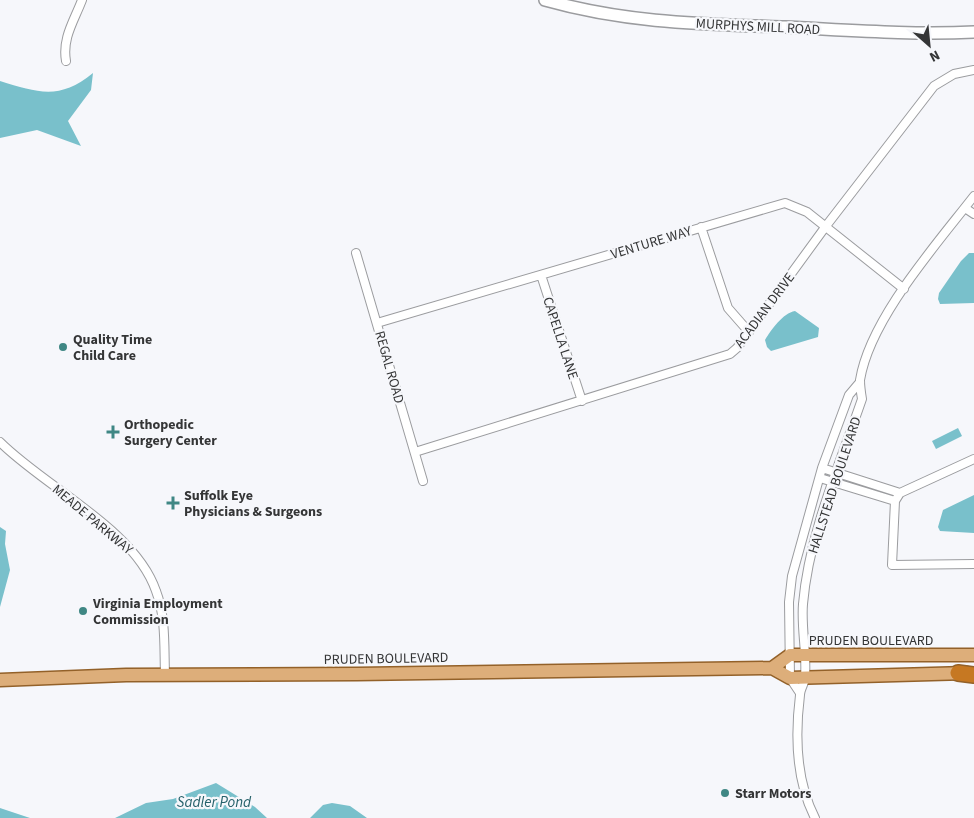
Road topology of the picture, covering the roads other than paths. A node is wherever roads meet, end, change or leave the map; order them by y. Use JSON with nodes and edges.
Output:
{"nodes":[{"id":1,"x":82,"y":0,"type":"edge"},
{"id":2,"x":545,"y":0,"type":"edge"},
{"id":3,"x":974,"y":32,"type":"edge"},
{"id":4,"x":66,"y":61,"type":"dead end"},
{"id":5,"x":974,"y":70,"type":"edge"},
{"id":6,"x":974,"y":196,"type":"edge"},
{"id":7,"x":965,"y":208,"type":"junction"},
{"id":8,"x":974,"y":214,"type":"edge"},
{"id":9,"x":826,"y":226,"type":"junction"},
{"id":10,"x":701,"y":227,"type":"junction"},
{"id":11,"x":356,"y":253,"type":"dead end"},
{"id":12,"x":540,"y":274,"type":"junction"},
{"id":13,"x":904,"y":289,"type":"junction"},
{"id":14,"x":377,"y":323,"type":"junction"},
{"id":15,"x":749,"y":332,"type":"junction"},
{"id":16,"x":860,"y":382,"type":"junction"},
{"id":17,"x":582,"y":401,"type":"junction"},
{"id":18,"x":0,"y":442,"type":"edge"},
{"id":19,"x":415,"y":452,"type":"junction"},
{"id":20,"x":974,"y":459,"type":"edge"},
{"id":21,"x":822,"y":468,"type":"junction"},
{"id":22,"x":836,"y":474,"type":"junction"},
{"id":23,"x":820,"y":478,"type":"junction"},
{"id":24,"x":424,"y":481,"type":"dead end"},
{"id":25,"x":834,"y":482,"type":"junction"},
{"id":26,"x":900,"y":493,"type":"junction"},
{"id":27,"x":895,"y":501,"type":"junction"},
{"id":28,"x":974,"y":564,"type":"edge"},
{"id":29,"x":790,"y":655,"type":"junction"},
{"id":30,"x":804,"y":655,"type":"junction"},
{"id":31,"x":974,"y":655,"type":"edge"},
{"id":32,"x":772,"y":668,"type":"junction"},
{"id":33,"x":958,"y":672,"type":"joint"},
{"id":34,"x":165,"y":674,"type":"junction"},
{"id":35,"x":974,"y":674,"type":"edge"},
{"id":36,"x":790,"y":678,"type":"junction"},
{"id":37,"x":805,"y":678,"type":"junction"},
{"id":38,"x":0,"y":680,"type":"edge"},
{"id":39,"x":800,"y":693,"type":"junction"},
{"id":40,"x":815,"y":818,"type":"edge"}],
"edges":[{"from":1,"to":4,"type":"street"},
{"from":2,"to":3,"type":"street","name":"MURPHYS MILL ROAD"},
{"from":5,"to":9,"type":"street","name":"ACADIAN DRIVE"},
{"from":6,"to":7,"type":"street","name":"HALLSTEAD BOULEVARD"},
{"from":7,"to":8,"type":"street"},
{"from":7,"to":13,"type":"street","name":"HALLSTEAD BOULEVARD"},
{"from":9,"to":10,"type":"street","name":"VENTURE WAY"},
{"from":9,"to":13,"type":"street","name":"VENTURE WAY"},
{"from":9,"to":15,"type":"street","name":"ACADIAN DRIVE"},
{"from":10,"to":12,"type":"street","name":"VENTURE WAY"},
{"from":10,"to":15,"type":"street"},
{"from":11,"to":14,"type":"street","name":"REGAL ROAD"},
{"from":12,"to":14,"type":"street","name":"VENTURE WAY"},
{"from":12,"to":17,"type":"street","name":"CAPELLA LANE"},
{"from":13,"to":16,"type":"street","name":"HALLSTEAD BOULEVARD"},
{"from":14,"to":19,"type":"street","name":"REGAL ROAD"},
{"from":15,"to":17,"type":"street","name":"ACADIAN DRIVE"},
{"from":16,"to":21,"type":"street","name":"HALLSTEAD BOULEVARD"},
{"from":16,"to":22,"type":"street","name":"HALLSTEAD BOULEVARD"},
{"from":17,"to":19,"type":"street","name":"ACADIAN DRIVE"},
{"from":18,"to":34,"type":"street","name":"MEADE PARKWAY"},
{"from":19,"to":24,"type":"street","name":"REGAL ROAD"},
{"from":20,"to":26,"type":"street"},
{"from":21,"to":22,"type":"street"},
{"from":21,"to":23,"type":"street","name":"HALLSTEAD BOULEVARD"},
{"from":22,"to":25,"type":"street","name":"HALLSTEAD BOULEVARD"},
{"from":22,"to":26,"type":"street"},
{"from":23,"to":25,"type":"street"},
{"from":23,"to":29,"type":"street","name":"HALLSTEAD BOULEVARD"},
{"from":25,"to":27,"type":"street"},
{"from":25,"to":30,"type":"street","name":"HALLSTEAD BOULEVARD"},
{"from":26,"to":27,"type":"street"},
{"from":27,"to":28,"type":"street"},
{"from":29,"to":30,"type":"main road","name":"PRUDEN BOULEVARD"},
{"from":29,"to":32,"type":"main road","name":"PRUDEN BOULEVARD"},
{"from":29,"to":36,"type":"street","name":"HALLSTEAD BOULEVARD"},
{"from":30,"to":31,"type":"main road","name":"PRUDEN BOULEVARD"},
{"from":30,"to":37,"type":"street","name":"HALLSTEAD BOULEVARD"},
{"from":32,"to":34,"type":"main road","name":"PRUDEN BOULEVARD"},
{"from":32,"to":36,"type":"main road","name":"PRUDEN BOULEVARD"},
{"from":33,"to":35,"type":"highway"},
{"from":33,"to":37,"type":"main road","name":"PRUDEN BOULEVARD"},
{"from":34,"to":38,"type":"main road","name":"PRUDEN BOULEVARD"},
{"from":36,"to":37,"type":"main road","name":"PRUDEN BOULEVARD"},
{"from":36,"to":39,"type":"street"},
{"from":37,"to":39,"type":"street"},
{"from":39,"to":40,"type":"street"}]}
